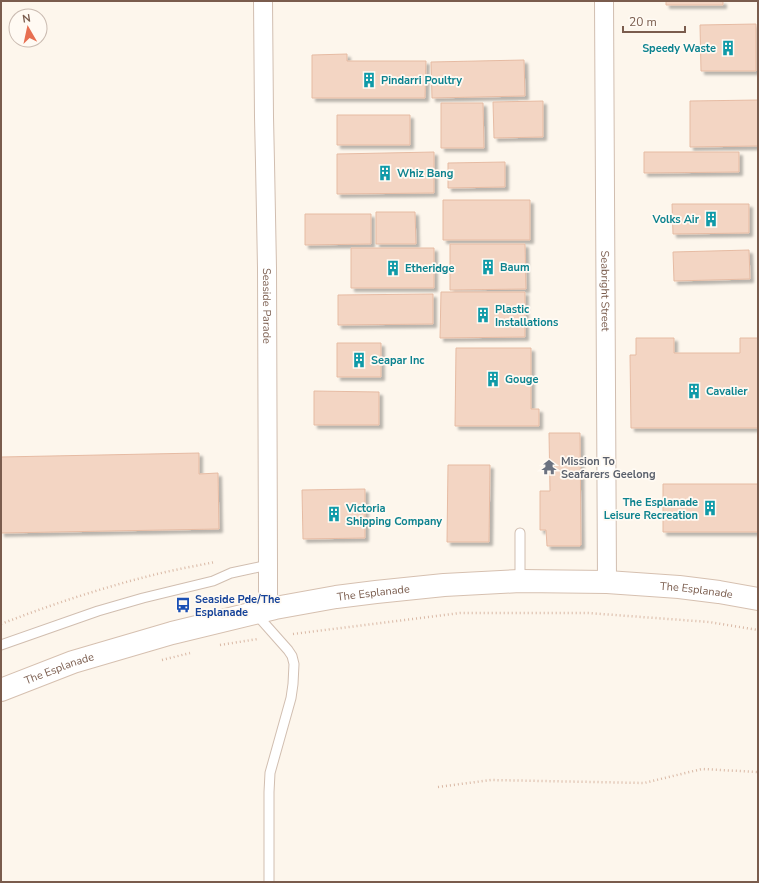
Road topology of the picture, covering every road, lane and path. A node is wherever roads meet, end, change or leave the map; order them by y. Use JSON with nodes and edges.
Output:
{"nodes":[{"id":1,"x":263,"y":1,"type":"edge"},
{"id":2,"x":604,"y":1,"type":"edge"},
{"id":3,"x":520,"y":533,"type":"dead end"},
{"id":4,"x":268,"y":565,"type":"junction"},
{"id":5,"x":520,"y":581,"type":"junction"},
{"id":6,"x":607,"y":582,"type":"junction"},
{"id":7,"x":758,"y":599,"type":"edge"},
{"id":8,"x":261,"y":611,"type":"junction"},
{"id":9,"x":758,"y":630,"type":"edge"},
{"id":10,"x":276,"y":637,"type":"junction"},
{"id":11,"x":1,"y":645,"type":"edge"},
{"id":12,"x":213,"y":646,"type":"dead end"},
{"id":13,"x":191,"y":652,"type":"dead end"},
{"id":14,"x":162,"y":660,"type":"dead end"},
{"id":15,"x":1,"y":690,"type":"edge"},
{"id":16,"x":758,"y":772,"type":"edge"},
{"id":17,"x":438,"y":787,"type":"dead end"},
{"id":18,"x":269,"y":882,"type":"edge"}],
"edges":[{"from":1,"to":4,"type":"street","name":"Seaside Parade"},
{"from":2,"to":6,"type":"street","name":"Seabright Street"},
{"from":3,"to":5,"type":"lane"},
{"from":4,"to":8,"type":"street","name":"Seaside Parade"},
{"from":4,"to":11,"type":"lane"},
{"from":5,"to":6,"type":"street","name":"The Esplanade"},
{"from":5,"to":8,"type":"street","name":"The Esplanade"},
{"from":6,"to":7,"type":"street","name":"The Esplanade"},
{"from":8,"to":10,"type":"lane"},
{"from":8,"to":15,"type":"street","name":"The Esplanade"},
{"from":9,"to":10,"type":"path"},
{"from":10,"to":12,"type":"path"},
{"from":10,"to":18,"type":"lane"},
{"from":13,"to":14,"type":"path"},
{"from":16,"to":17,"type":"path"}]}
